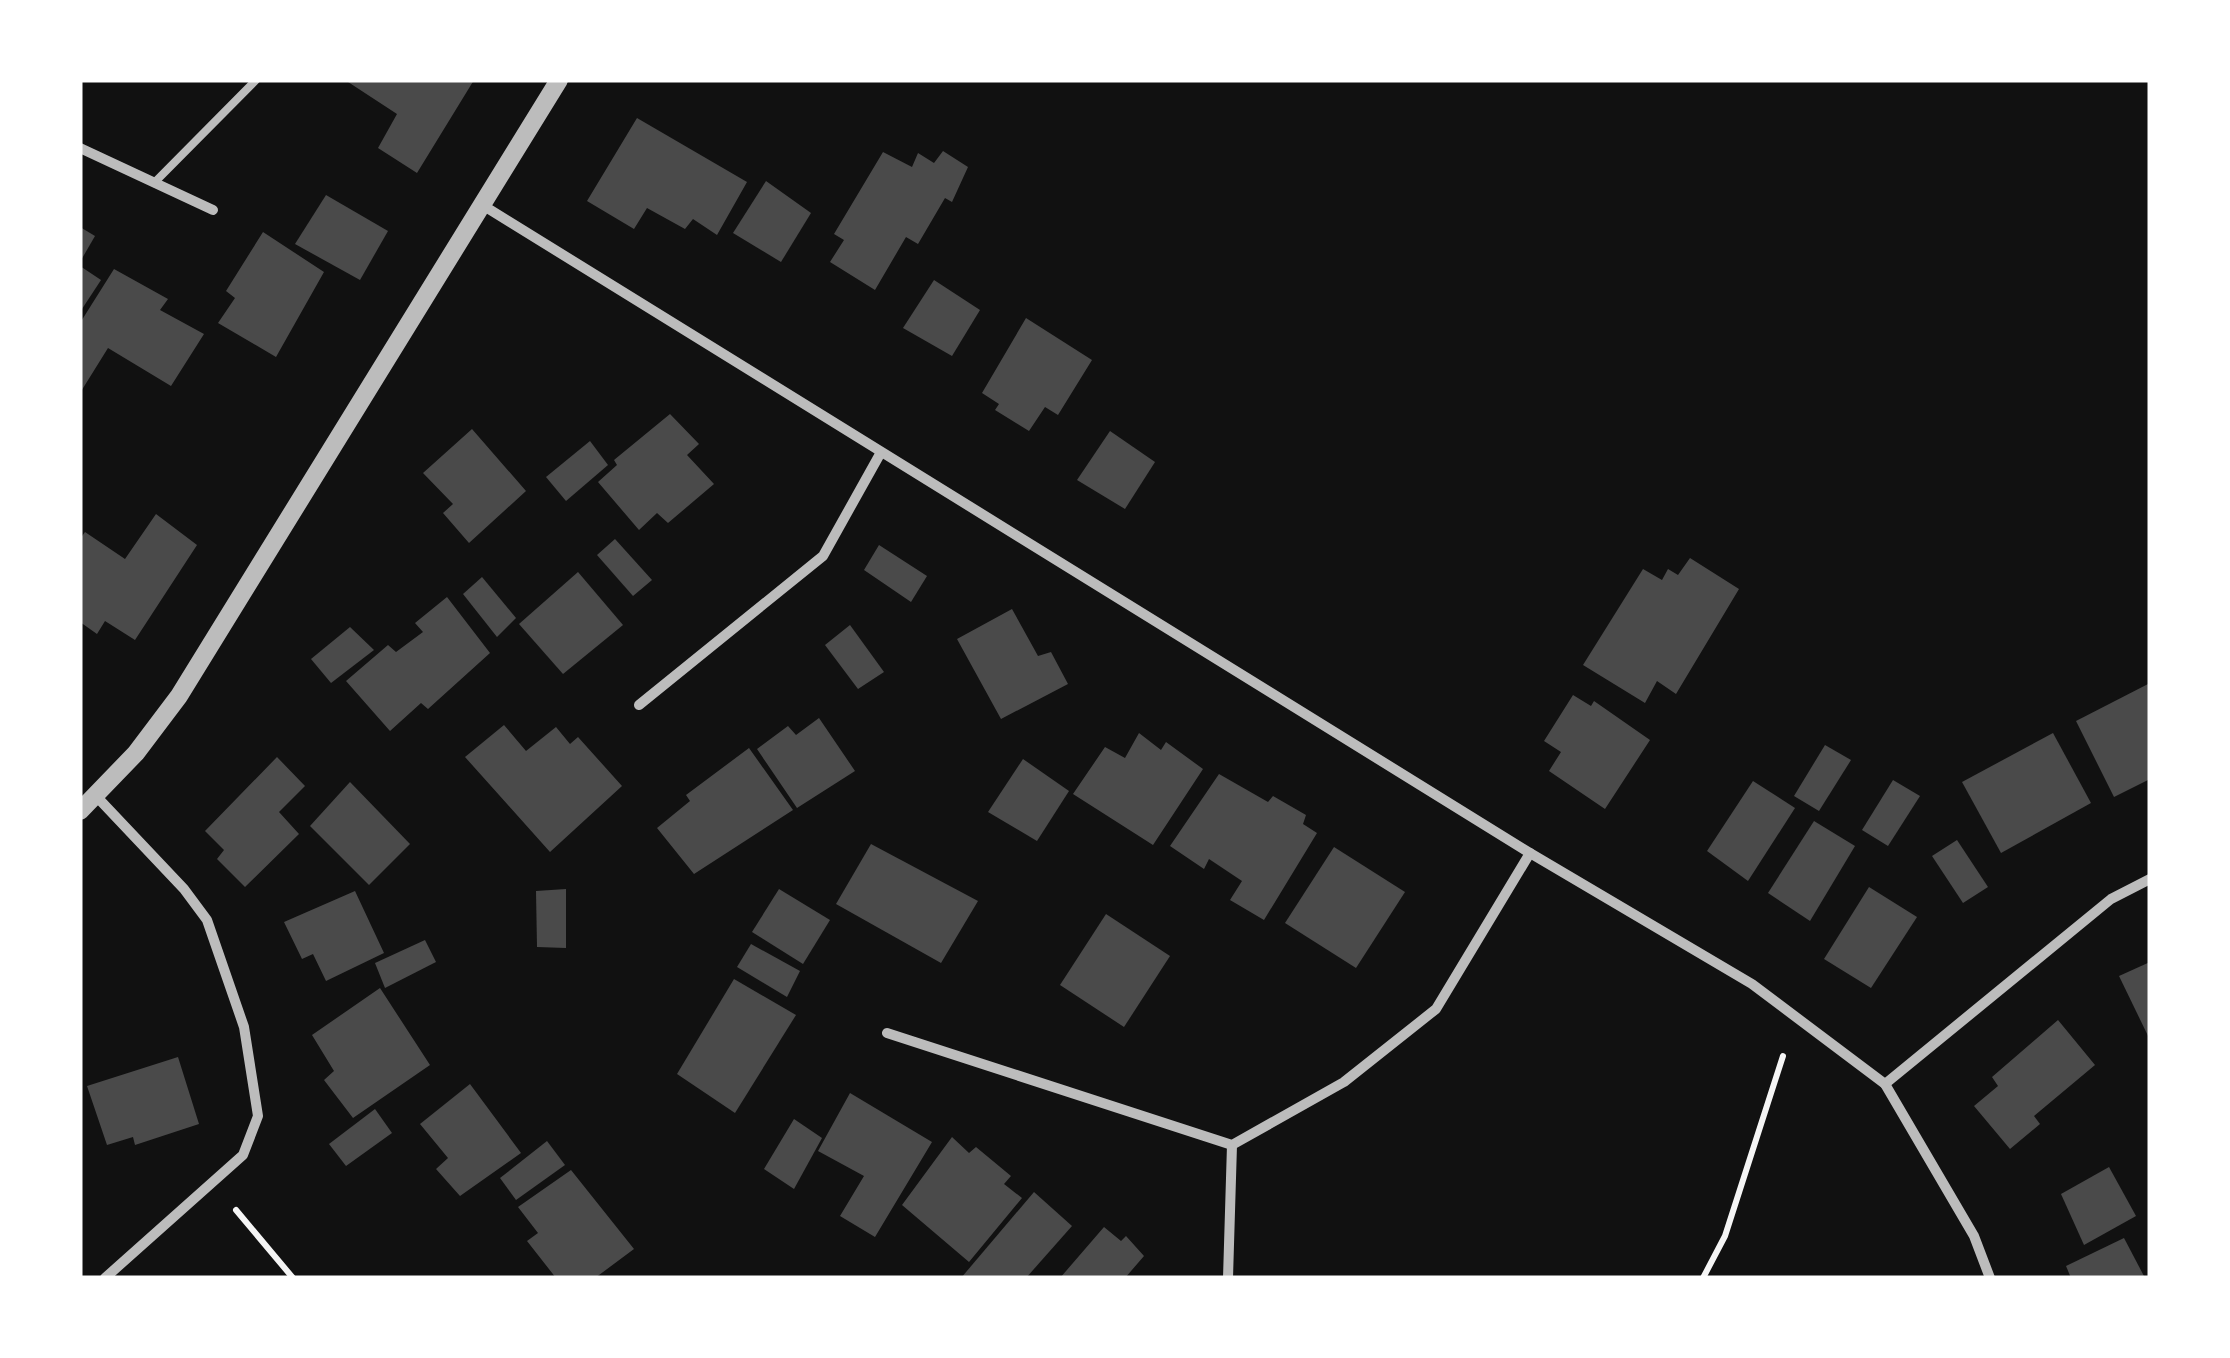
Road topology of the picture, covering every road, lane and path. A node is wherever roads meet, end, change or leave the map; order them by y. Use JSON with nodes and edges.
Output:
{"nodes":[{"id":1,"x":256,"y":80,"type":"edge"},
{"id":2,"x":559,"y":80,"type":"edge"},
{"id":3,"x":80,"y":148,"type":"edge"},
{"id":4,"x":154,"y":183,"type":"junction"},
{"id":5,"x":484,"y":206,"type":"junction"},
{"id":6,"x":213,"y":210,"type":"dead end"},
{"id":7,"x":880,"y":454,"type":"junction"},
{"id":8,"x":638,"y":705,"type":"dead end"},
{"id":9,"x":97,"y":797,"type":"junction"},
{"id":10,"x":80,"y":810,"type":"edge"},
{"id":11,"x":1530,"y":853,"type":"junction"},
{"id":12,"x":2150,"y":879,"type":"edge"},
{"id":13,"x":1796,"y":1017,"type":"junction"},
{"id":14,"x":887,"y":1033,"type":"dead end"},
{"id":15,"x":1885,"y":1084,"type":"junction"},
{"id":16,"x":1232,"y":1145,"type":"junction"},
{"id":17,"x":212,"y":1182,"type":"junction"},
{"id":18,"x":105,"y":1278,"type":"edge"},
{"id":19,"x":294,"y":1278,"type":"edge"},
{"id":20,"x":1228,"y":1278,"type":"edge"},
{"id":21,"x":1703,"y":1278,"type":"edge"},
{"id":22,"x":1990,"y":1278,"type":"edge"}],
"edges":[{"from":1,"to":4,"type":"lane"},
{"from":2,"to":5,"type":"street"},
{"from":3,"to":4,"type":"street"},
{"from":4,"to":6,"type":"street"},
{"from":5,"to":7,"type":"street"},
{"from":5,"to":9,"type":"street"},
{"from":7,"to":8,"type":"street"},
{"from":7,"to":11,"type":"street"},
{"from":9,"to":10,"type":"street"},
{"from":9,"to":17,"type":"street"},
{"from":11,"to":13,"type":"street"},
{"from":11,"to":16,"type":"street"},
{"from":12,"to":15,"type":"street"},
{"from":13,"to":15,"type":"street"},
{"from":13,"to":21,"type":"path"},
{"from":14,"to":16,"type":"street"},
{"from":15,"to":22,"type":"street"},
{"from":16,"to":20,"type":"street"},
{"from":17,"to":18,"type":"street"},
{"from":17,"to":19,"type":"path"}]}
